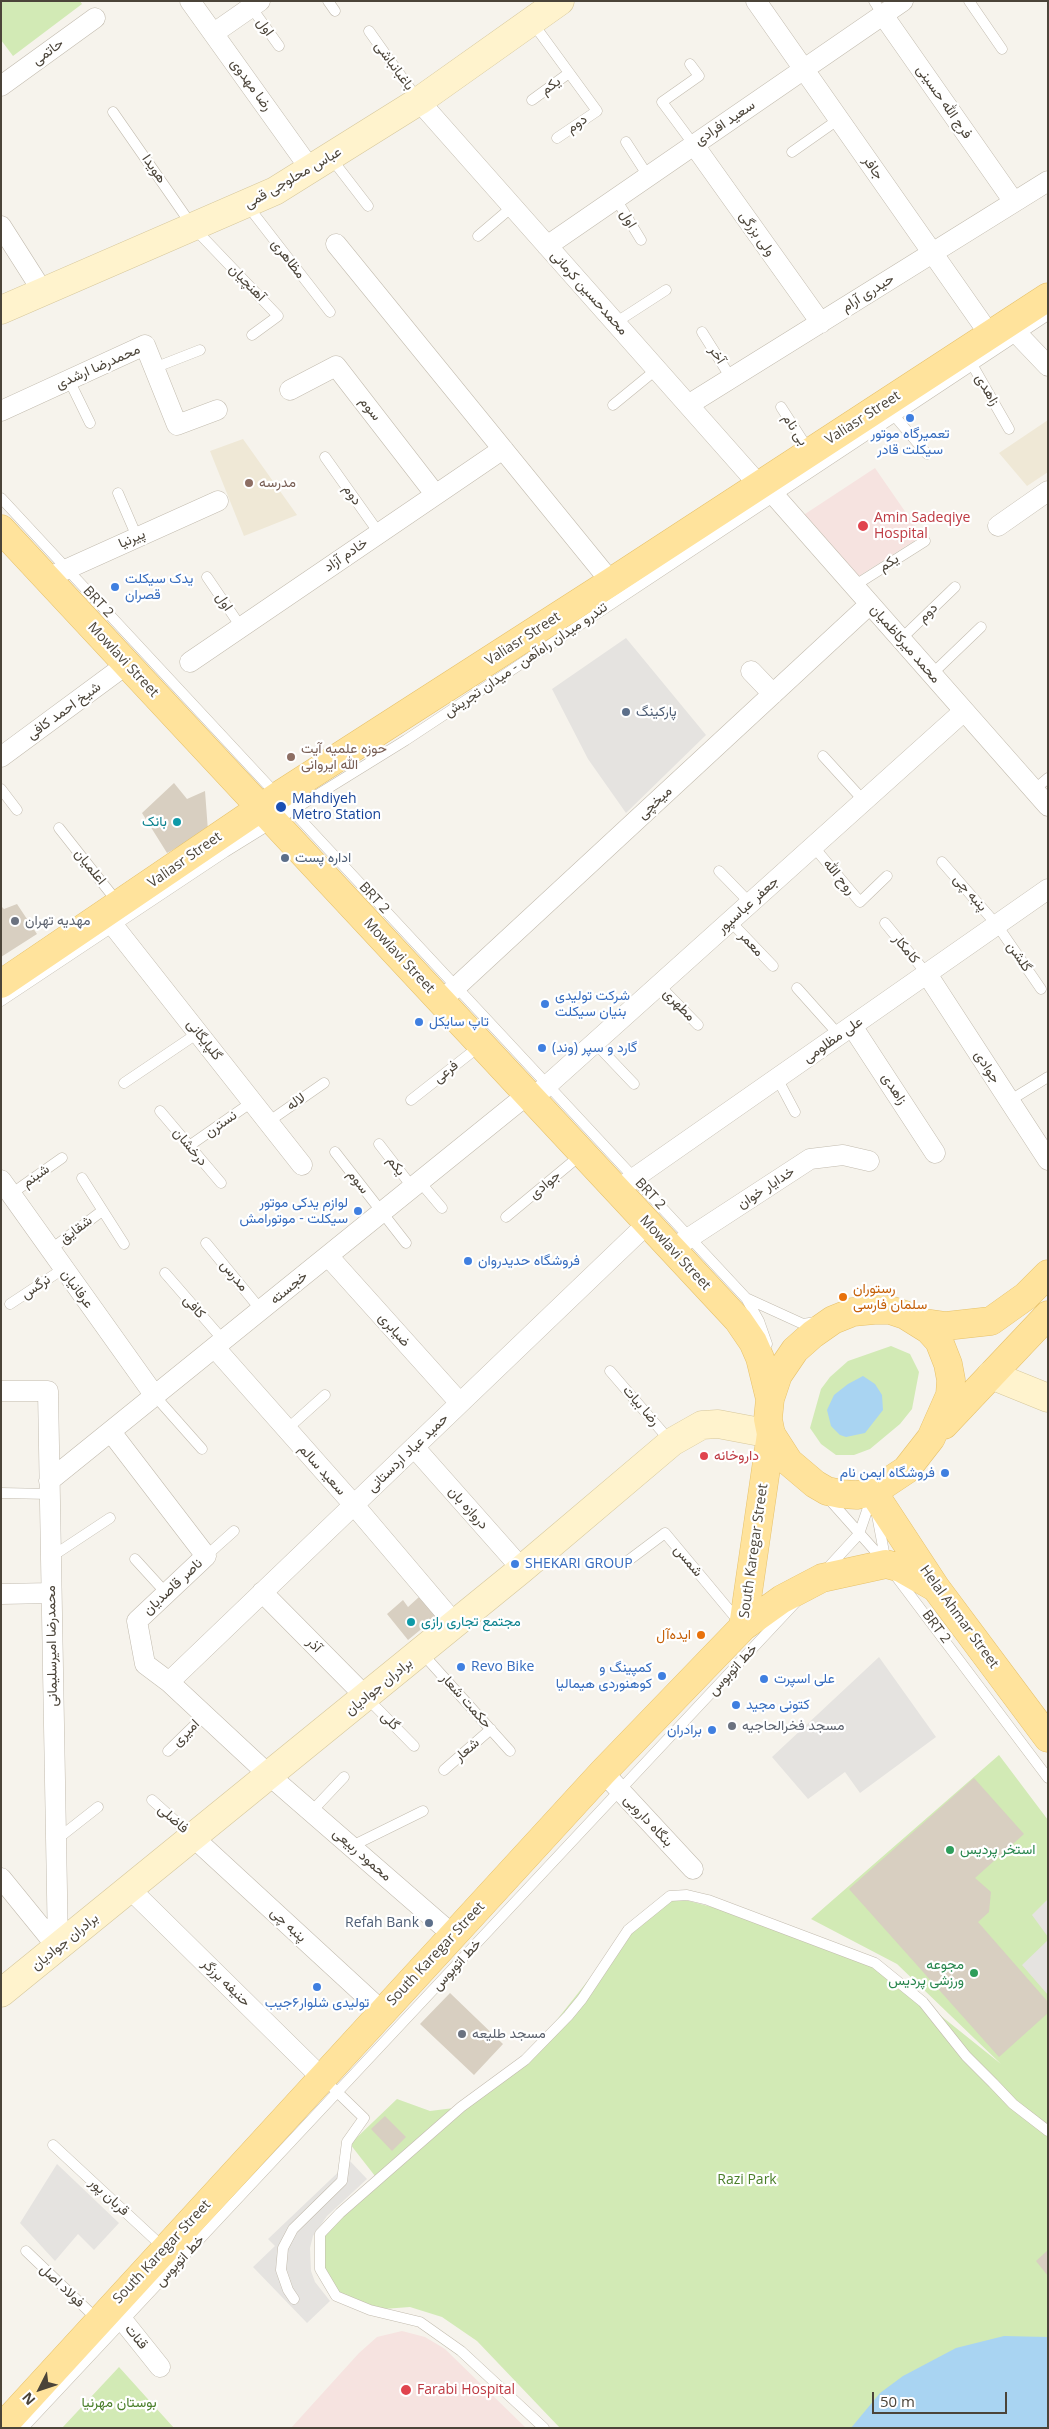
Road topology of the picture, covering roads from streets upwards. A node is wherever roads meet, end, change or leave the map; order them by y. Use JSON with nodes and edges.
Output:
{"nodes":[{"id":1,"x":190,"y":1,"type":"edge"},
{"id":2,"x":560,"y":1,"type":"edge"},
{"id":3,"x":756,"y":1,"type":"edge"},
{"id":4,"x":903,"y":1,"type":"edge"},
{"id":5,"x":255,"y":4,"type":"edge"},
{"id":6,"x":878,"y":8,"type":"edge"},
{"id":7,"x":95,"y":18,"type":"dead end"},
{"id":8,"x":214,"y":34,"type":"junction"},
{"id":9,"x":804,"y":69,"type":"junction"},
{"id":10,"x":1,"y":86,"type":"edge"},
{"id":11,"x":419,"y":101,"type":"junction"},
{"id":12,"x":694,"y":145,"type":"junction"},
{"id":13,"x":321,"y":163,"type":"junction"},
{"id":14,"x":1048,"y":181,"type":"edge"},
{"id":15,"x":1014,"y":202,"type":"junction"},
{"id":16,"x":1,"y":226,"type":"edge"},
{"id":17,"x":336,"y":244,"type":"dead end"},
{"id":18,"x":547,"y":246,"type":"junction"},
{"id":19,"x":932,"y":253,"type":"junction"},
{"id":20,"x":43,"y":292,"type":"junction"},
{"id":21,"x":1048,"y":297,"type":"edge"},
{"id":22,"x":1,"y":310,"type":"edge"},
{"id":23,"x":820,"y":323,"type":"junction"},
{"id":24,"x":1005,"y":331,"type":"junction"},
{"id":25,"x":1048,"y":366,"type":"edge"},
{"id":26,"x":290,"y":390,"type":"dead end"},
{"id":27,"x":688,"y":405,"type":"junction"},
{"id":28,"x":217,"y":410,"type":"dead end"},
{"id":29,"x":1,"y":411,"type":"edge"},
{"id":30,"x":502,"y":448,"type":"junction"},
{"id":31,"x":767,"y":490,"type":"junction"},
{"id":32,"x":1048,"y":491,"type":"edge"},
{"id":33,"x":435,"y":494,"type":"junction"},
{"id":34,"x":218,"y":501,"type":"dead end"},
{"id":35,"x":998,"y":526,"type":"dead end"},
{"id":36,"x":2,"y":531,"type":"edge"},
{"id":37,"x":57,"y":573,"type":"junction"},
{"id":38,"x":611,"y":582,"type":"junction"},
{"id":39,"x":870,"y":604,"type":"junction"},
{"id":40,"x":190,"y":662,"type":"dead end"},
{"id":41,"x":127,"y":664,"type":"junction"},
{"id":42,"x":752,"y":671,"type":"dead end"},
{"id":43,"x":773,"y":694,"type":"junction"},
{"id":44,"x":964,"y":710,"type":"junction"},
{"id":45,"x":3,"y":753,"type":"edge"},
{"id":46,"x":1041,"y":784,"type":"edge"},
{"id":47,"x":1048,"y":806,"type":"edge"},
{"id":48,"x":276,"y":809,"type":"junction"},
{"id":49,"x":1048,"y":889,"type":"edge"},
{"id":50,"x":113,"y":915,"type":"junction"},
{"id":51,"x":926,"y":974,"type":"junction"},
{"id":52,"x":1,"y":984,"type":"edge"},
{"id":53,"x":449,"y":994,"type":"junction"},
{"id":54,"x":846,"y":1030,"type":"junction"},
{"id":55,"x":536,"y":1093,"type":"junction"},
{"id":56,"x":935,"y":1153,"type":"dead end"},
{"id":57,"x":1048,"y":1160,"type":"edge"},
{"id":58,"x":869,"y":1161,"type":"dead end"},
{"id":59,"x":302,"y":1165,"type":"dead end"},
{"id":60,"x":626,"y":1184,"type":"junction"},
{"id":61,"x":6,"y":1187,"type":"edge"},
{"id":62,"x":648,"y":1223,"type":"junction"},
{"id":63,"x":681,"y":1243,"type":"junction"},
{"id":64,"x":328,"y":1256,"type":"junction"},
{"id":65,"x":1048,"y":1274,"type":"edge"},
{"id":66,"x":1048,"y":1315,"type":"edge"},
{"id":67,"x":918,"y":1322,"type":"junction"},
{"id":68,"x":219,"y":1344,"type":"junction"},
{"id":69,"x":991,"y":1375,"type":"junction"},
{"id":70,"x":1,"y":1391,"type":"edge"},
{"id":71,"x":155,"y":1396,"type":"junction"},
{"id":72,"x":1048,"y":1398,"type":"edge"},
{"id":73,"x":770,"y":1399,"type":"junction"},
{"id":74,"x":460,"y":1403,"type":"junction"},
{"id":75,"x":111,"y":1432,"type":"junction"},
{"id":76,"x":771,"y":1434,"type":"junction"},
{"id":77,"x":931,"y":1438,"type":"junction"},
{"id":78,"x":414,"y":1447,"type":"junction"},
{"id":79,"x":50,"y":1487,"type":"junction"},
{"id":80,"x":873,"y":1492,"type":"junction"},
{"id":81,"x":354,"y":1505,"type":"junction"},
{"id":82,"x":522,"y":1569,"type":"junction"},
{"id":83,"x":936,"y":1588,"type":"junction"},
{"id":84,"x":262,"y":1592,"type":"junction"},
{"id":85,"x":51,"y":1593,"type":"junction"},
{"id":86,"x":1,"y":1594,"type":"edge"},
{"id":87,"x":455,"y":1624,"type":"junction"},
{"id":88,"x":743,"y":1627,"type":"junction"},
{"id":89,"x":169,"y":1682,"type":"junction"},
{"id":90,"x":366,"y":1697,"type":"junction"},
{"id":91,"x":1048,"y":1738,"type":"edge"},
{"id":92,"x":603,"y":1772,"type":"junction"},
{"id":93,"x":270,"y":1776,"type":"junction"},
{"id":94,"x":194,"y":1838,"type":"junction"},
{"id":95,"x":693,"y":1869,"type":"dead end"},
{"id":96,"x":1,"y":1878,"type":"edge"},
{"id":97,"x":130,"y":1889,"type":"junction"},
{"id":98,"x":453,"y":1935,"type":"junction"},
{"id":99,"x":58,"y":1948,"type":"junction"},
{"id":100,"x":1,"y":1993,"type":"edge"},
{"id":101,"x":383,"y":2012,"type":"junction"},
{"id":102,"x":322,"y":2078,"type":"junction"},
{"id":103,"x":105,"y":2314,"type":"junction"},
{"id":104,"x":160,"y":2367,"type":"dead end"},
{"id":105,"x":1,"y":2428,"type":"edge"}],
"edges":[{"from":1,"to":8,"type":"street","name":"رضا مهدوی"},
{"from":2,"to":11,"type":"street","name":"عباس محلوجی قمی"},
{"from":3,"to":9,"type":"street","name":"جافر"},
{"from":4,"to":6,"type":"street","name":"سعید افرادی"},
{"from":5,"to":8,"type":"street"},
{"from":6,"to":9,"type":"street","name":"سعید افرادی"},
{"from":6,"to":15,"type":"street","name":"فرج الله حسینی"},
{"from":7,"to":10,"type":"street","name":"حاتمی"},
{"from":8,"to":13,"type":"street","name":"رضا مهدوی"},
{"from":9,"to":12,"type":"street","name":"سعید افرادی"},
{"from":9,"to":19,"type":"street","name":"جافر"},
{"from":11,"to":13,"type":"street","name":"عباس محلوجی قمی"},
{"from":11,"to":18,"type":"street","name":"محمدحسین کرمانی"},
{"from":12,"to":18,"type":"street","name":"سعید افرادی"},
{"from":12,"to":23,"type":"street","name":"ولی بزرگی"},
{"from":13,"to":20,"type":"street","name":"عباس محلوجی قمی"},
{"from":14,"to":15,"type":"street","name":"حیدری آرام"},
{"from":15,"to":19,"type":"street","name":"حیدری آرام"},
{"from":16,"to":20,"type":"street"},
{"from":17,"to":30,"type":"street"},
{"from":18,"to":27,"type":"street","name":"محمدحسین کرمانی"},
{"from":19,"to":23,"type":"street","name":"حیدری آرام"},
{"from":19,"to":24,"type":"street","name":"جافر"},
{"from":20,"to":22,"type":"street","name":"عباس محلوجی قمی"},
{"from":21,"to":24,"type":"main road","name":"Valiasr Street"},
{"from":23,"to":27,"type":"street","name":"حیدری آرام"},
{"from":24,"to":25,"type":"street","name":"جافر"},
{"from":24,"to":31,"type":"main road","name":"Valiasr Street"},
{"from":26,"to":33,"type":"street","name":"سوم"},
{"from":27,"to":31,"type":"street","name":"محمدحسین کرمانی"},
{"from":28,"to":29,"type":"street","name":"محمدرضا ارشدی"},
{"from":30,"to":33,"type":"street","name":"خادم آزاد"},
{"from":30,"to":38,"type":"street"},
{"from":31,"to":38,"type":"main road","name":"Valiasr Street"},
{"from":31,"to":39,"type":"street","name":"محمد میرکاظمیان"},
{"from":32,"to":35,"type":"street"},
{"from":33,"to":40,"type":"street","name":"خادم آزاد"},
{"from":34,"to":37,"type":"street","name":"پیرنیا"},
{"from":36,"to":37,"type":"main road","name":"Mowlavi Street"},
{"from":37,"to":41,"type":"main road","name":"Mowlavi Street"},
{"from":38,"to":48,"type":"main road","name":"Valiasr Street"},
{"from":39,"to":43,"type":"street","name":"میخچی"},
{"from":39,"to":44,"type":"street","name":"محمد میرکاظمیان"},
{"from":41,"to":45,"type":"street","name":"شیخ احمد کافی"},
{"from":41,"to":48,"type":"main road","name":"Mowlavi Street"},
{"from":42,"to":43,"type":"street"},
{"from":43,"to":53,"type":"street","name":"میخچی"},
{"from":44,"to":46,"type":"street","name":"محمد میرکاظمیان"},
{"from":44,"to":55,"type":"street","name":"جعفر عباسپور"},
{"from":46,"to":47,"type":"street","name":"محمد میرکاظمیان"},
{"from":48,"to":50,"type":"main road","name":"Valiasr Street"},
{"from":48,"to":53,"type":"main road","name":"Mowlavi Street"},
{"from":49,"to":51,"type":"street","name":"علی مظلومی"},
{"from":50,"to":52,"type":"main road","name":"Valiasr Street"},
{"from":50,"to":59,"type":"street","name":"گلپایگانی"},
{"from":51,"to":54,"type":"street","name":"علی مظلومی"},
{"from":51,"to":57,"type":"street","name":"جوادی"},
{"from":53,"to":55,"type":"main road","name":"Mowlavi Street"},
{"from":54,"to":56,"type":"street","name":"زاهدی"},
{"from":54,"to":60,"type":"street","name":"علی مظلومی"},
{"from":55,"to":60,"type":"main road","name":"Mowlavi Street"},
{"from":55,"to":64,"type":"street","name":"خجسته"},
{"from":58,"to":63,"type":"street","name":"خدایار خوان"},
{"from":60,"to":62,"type":"main road","name":"Mowlavi Street"},
{"from":61,"to":71,"type":"street","name":"عرفانیان"},
{"from":62,"to":63,"type":"main road","name":"Mowlavi Street"},
{"from":62,"to":74,"type":"street","name":"حمید عباد اردستانی"},
{"from":63,"to":73,"type":"main road","name":"Mowlavi Street"},
{"from":64,"to":68,"type":"street","name":"خجسته"},
{"from":64,"to":74,"type":"street","name":"ضیابری"},
{"from":65,"to":67,"type":"main road"},
{"from":66,"to":69,"type":"main road"},
{"from":67,"to":73,"type":"main road"},
{"from":67,"to":77,"type":"main road"},
{"from":68,"to":71,"type":"street","name":"خجسته"},
{"from":68,"to":81,"type":"street","name":"سعید سالم"},
{"from":69,"to":72,"type":"street"},
{"from":69,"to":77,"type":"main road"},
{"from":70,"to":79,"type":"street","name":"محمدرضا امیرسلیمانی"},
{"from":71,"to":75,"type":"street","name":"خجسته"},
{"from":73,"to":76,"type":"main road","name":"South Karegar Street"},
{"from":74,"to":78,"type":"street","name":"حمید عباد اردستانی"},
{"from":75,"to":79,"type":"street","name":"خجسته"},
{"from":75,"to":89,"type":"street","name":"ناصر قاصدیان"},
{"from":76,"to":80,"type":"main road"},
{"from":76,"to":82,"type":"street","name":"برادران جوادیان"},
{"from":76,"to":88,"type":"main road","name":"South Karegar Street"},
{"from":77,"to":80,"type":"main road"},
{"from":78,"to":81,"type":"street","name":"حمید عباد اردستانی"},
{"from":78,"to":82,"type":"street","name":"دروازه بان"},
{"from":79,"to":85,"type":"street","name":"محمدرضا امیرسلیمانی"},
{"from":80,"to":83,"type":"main road","name":"Helal Ahmar Street"},
{"from":81,"to":84,"type":"street","name":"حمید عباد اردستانی"},
{"from":81,"to":87,"type":"street","name":"سعید سالم"},
{"from":82,"to":87,"type":"street","name":"برادران جوادیان"},
{"from":83,"to":88,"type":"main road"},
{"from":83,"to":91,"type":"main road","name":"Helal Ahmar Street"},
{"from":84,"to":89,"type":"street","name":"حمید عباد اردستانی"},
{"from":84,"to":90,"type":"street","name":"آذر"},
{"from":85,"to":86,"type":"street"},
{"from":85,"to":99,"type":"street","name":"محمدرضا امیرسلیمانی"},
{"from":87,"to":90,"type":"street","name":"برادران جوادیان"},
{"from":88,"to":92,"type":"main road","name":"South Karegar Street"},
{"from":89,"to":93,"type":"street","name":"ناصر قاصدیان"},
{"from":90,"to":93,"type":"street","name":"برادران جوادیان"},
{"from":92,"to":95,"type":"street","name":"بنگاه داروبی"},
{"from":92,"to":98,"type":"main road","name":"South Karegar Street"},
{"from":93,"to":94,"type":"street","name":"برادران جوادیان"},
{"from":93,"to":98,"type":"street","name":"محمود ربیعی"},
{"from":94,"to":97,"type":"street","name":"برادران جوادیان"},
{"from":94,"to":101,"type":"street","name":"پنبه چی"},
{"from":96,"to":99,"type":"street"},
{"from":97,"to":99,"type":"street","name":"برادران جوادیان"},
{"from":97,"to":102,"type":"street","name":"حنیفه برزگر"},
{"from":98,"to":101,"type":"main road","name":"South Karegar Street"},
{"from":99,"to":100,"type":"street","name":"برادران جوادیان"},
{"from":101,"to":102,"type":"main road","name":"South Karegar Street"},
{"from":102,"to":103,"type":"main road","name":"South Karegar Street"},
{"from":103,"to":104,"type":"street","name":"قنات"},
{"from":103,"to":105,"type":"main road","name":"South Karegar Street"}]}
